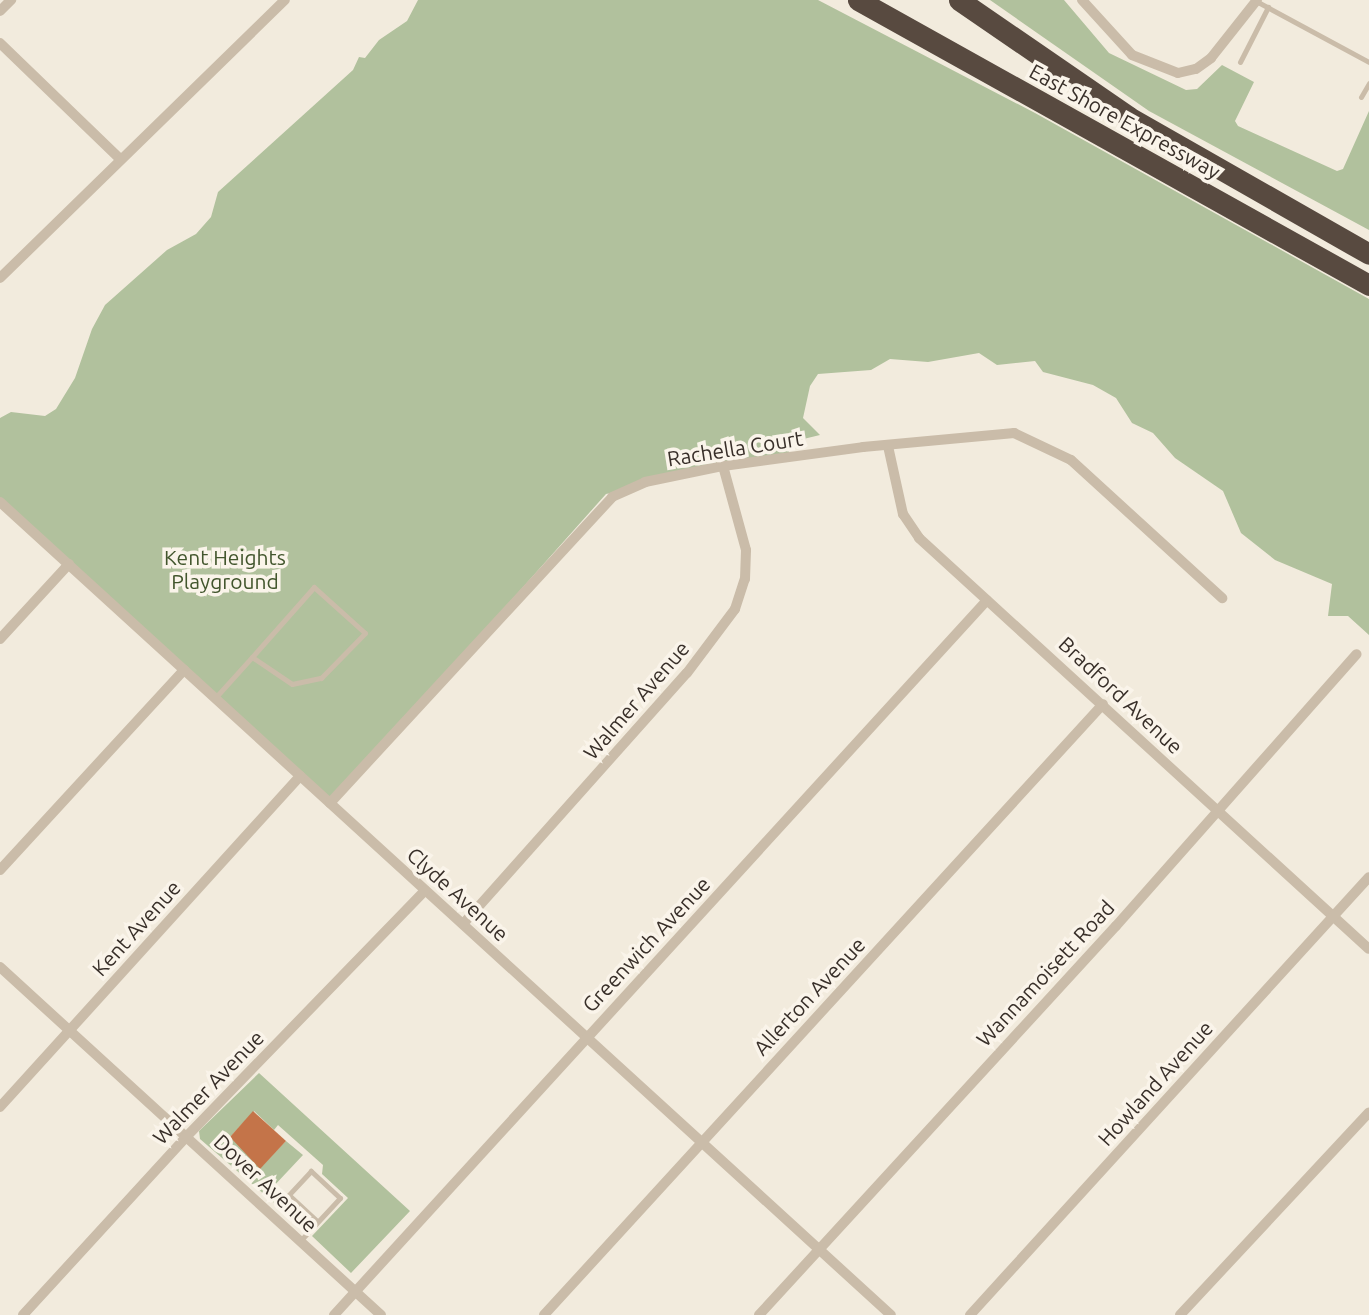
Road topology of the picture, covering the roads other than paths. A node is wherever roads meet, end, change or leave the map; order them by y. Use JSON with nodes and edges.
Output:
{"nodes":[{"id":1,"x":11,"y":0,"type":"edge"},
{"id":2,"x":285,"y":0,"type":"edge"},
{"id":3,"x":858,"y":0,"type":"edge"},
{"id":4,"x":958,"y":0,"type":"edge"},
{"id":5,"x":1082,"y":0,"type":"edge"},
{"id":6,"x":1257,"y":1,"type":"edge"},
{"id":7,"x":1268,"y":7,"type":"junction"},
{"id":8,"x":0,"y":11,"type":"edge"},
{"id":9,"x":0,"y":43,"type":"edge"},
{"id":10,"x":1240,"y":62,"type":"dead end"},
{"id":11,"x":1369,"y":62,"type":"edge"},
{"id":12,"x":1369,"y":83,"type":"edge"},
{"id":13,"x":1361,"y":97,"type":"dead end"},
{"id":14,"x":119,"y":158,"type":"junction"},
{"id":15,"x":1369,"y":254,"type":"edge"},
{"id":16,"x":0,"y":278,"type":"edge"},
{"id":17,"x":1369,"y":285,"type":"edge"},
{"id":18,"x":888,"y":446,"type":"junction"},
{"id":19,"x":723,"y":466,"type":"junction"},
{"id":20,"x":0,"y":502,"type":"edge"},
{"id":21,"x":69,"y":564,"type":"junction"},
{"id":22,"x":1222,"y":598,"type":"dead end"},
{"id":23,"x":987,"y":600,"type":"junction"},
{"id":24,"x":0,"y":639,"type":"edge"},
{"id":25,"x":1357,"y":654,"type":"dead end"},
{"id":26,"x":252,"y":657,"type":"junction"},
{"id":27,"x":184,"y":670,"type":"junction"},
{"id":28,"x":215,"y":698,"type":"junction"},
{"id":29,"x":1103,"y":704,"type":"junction"},
{"id":30,"x":300,"y":776,"type":"junction"},
{"id":31,"x":330,"y":803,"type":"junction"},
{"id":32,"x":1217,"y":810,"type":"junction"},
{"id":33,"x":0,"y":870,"type":"edge"},
{"id":34,"x":1369,"y":877,"type":"edge"},
{"id":35,"x":425,"y":890,"type":"junction"},
{"id":36,"x":1333,"y":917,"type":"junction"},
{"id":37,"x":463,"y":925,"type":"junction"},
{"id":38,"x":1369,"y":949,"type":"edge"},
{"id":39,"x":0,"y":967,"type":"edge"},
{"id":40,"x":70,"y":1029,"type":"junction"},
{"id":41,"x":586,"y":1036,"type":"junction"},
{"id":42,"x":0,"y":1107,"type":"edge"},
{"id":43,"x":1369,"y":1112,"type":"edge"},
{"id":44,"x":187,"y":1136,"type":"junction"},
{"id":45,"x":702,"y":1140,"type":"junction"},
{"id":46,"x":317,"y":1221,"type":"junction"},
{"id":47,"x":300,"y":1241,"type":"junction"},
{"id":48,"x":819,"y":1248,"type":"junction"},
{"id":49,"x":355,"y":1292,"type":"junction"},
{"id":50,"x":23,"y":1315,"type":"edge"},
{"id":51,"x":334,"y":1315,"type":"edge"},
{"id":52,"x":381,"y":1315,"type":"edge"},
{"id":53,"x":544,"y":1315,"type":"edge"},
{"id":54,"x":759,"y":1315,"type":"edge"},
{"id":55,"x":891,"y":1315,"type":"edge"},
{"id":56,"x":970,"y":1315,"type":"edge"},
{"id":57,"x":1181,"y":1315,"type":"edge"}],
"edges":[{"from":1,"to":8,"type":"street"},
{"from":2,"to":14,"type":"street"},
{"from":3,"to":17,"type":"highway","name":"East Shore Expressway"},
{"from":4,"to":15,"type":"highway","name":"East Shore Expressway"},
{"from":5,"to":6,"type":"street"},
{"from":6,"to":7,"type":"lane"},
{"from":7,"to":10,"type":"lane"},
{"from":7,"to":11,"type":"lane"},
{"from":9,"to":14,"type":"street"},
{"from":12,"to":13,"type":"lane"},
{"from":14,"to":16,"type":"street"},
{"from":18,"to":19,"type":"street","name":"Rachella Court"},
{"from":18,"to":22,"type":"street","name":"Rachella Court"},
{"from":18,"to":23,"type":"street","name":"Bradford Avenue"},
{"from":19,"to":31,"type":"street","name":"Rachella Court"},
{"from":19,"to":37,"type":"street","name":"Walmer Avenue"},
{"from":20,"to":21,"type":"street","name":"Clyde Avenue"},
{"from":21,"to":24,"type":"street"},
{"from":21,"to":27,"type":"street","name":"Clyde Avenue"},
{"from":23,"to":29,"type":"street","name":"Bradford Avenue"},
{"from":23,"to":41,"type":"street","name":"Greenwich Avenue"},
{"from":25,"to":32,"type":"street","name":"Wannamoisett Road"},
{"from":26,"to":26,"type":"lane"},
{"from":26,"to":28,"type":"lane"},
{"from":27,"to":28,"type":"street","name":"Clyde Avenue"},
{"from":27,"to":33,"type":"street"},
{"from":28,"to":30,"type":"street","name":"Clyde Avenue"},
{"from":29,"to":32,"type":"street","name":"Bradford Avenue"},
{"from":29,"to":45,"type":"street","name":"Allerton Avenue"},
{"from":30,"to":31,"type":"street","name":"Clyde Avenue"},
{"from":30,"to":40,"type":"street","name":"Kent Avenue"},
{"from":31,"to":35,"type":"street","name":"Clyde Avenue"},
{"from":32,"to":36,"type":"street","name":"Bradford Avenue"},
{"from":32,"to":48,"type":"street","name":"Wannamoisett Road"},
{"from":34,"to":36,"type":"street","name":"Howland Avenue"},
{"from":35,"to":37,"type":"street","name":"Clyde Avenue"},
{"from":35,"to":44,"type":"street","name":"Walmer Avenue"},
{"from":36,"to":38,"type":"street","name":"Bradford Avenue"},
{"from":36,"to":56,"type":"street","name":"Howland Avenue"},
{"from":37,"to":41,"type":"street","name":"Clyde Avenue"},
{"from":39,"to":40,"type":"street","name":"Dover Avenue"},
{"from":40,"to":42,"type":"street","name":"Kent Avenue"},
{"from":40,"to":44,"type":"street","name":"Dover Avenue"},
{"from":41,"to":45,"type":"street","name":"Clyde Avenue"},
{"from":41,"to":49,"type":"street","name":"Greenwich Avenue"},
{"from":43,"to":57,"type":"street"},
{"from":44,"to":47,"type":"street","name":"Dover Avenue"},
{"from":44,"to":50,"type":"street","name":"Walmer Avenue"},
{"from":45,"to":48,"type":"street","name":"Clyde Avenue"},
{"from":45,"to":53,"type":"street","name":"Allerton Avenue"},
{"from":46,"to":46,"type":"lane"},
{"from":46,"to":47,"type":"lane"},
{"from":47,"to":49,"type":"street","name":"Dover Avenue"},
{"from":48,"to":54,"type":"street","name":"Wannamoisett Road"},
{"from":48,"to":55,"type":"street","name":"Clyde Avenue"},
{"from":49,"to":51,"type":"street","name":"Greenwich Avenue"},
{"from":49,"to":52,"type":"street","name":"Dover Avenue"}]}
